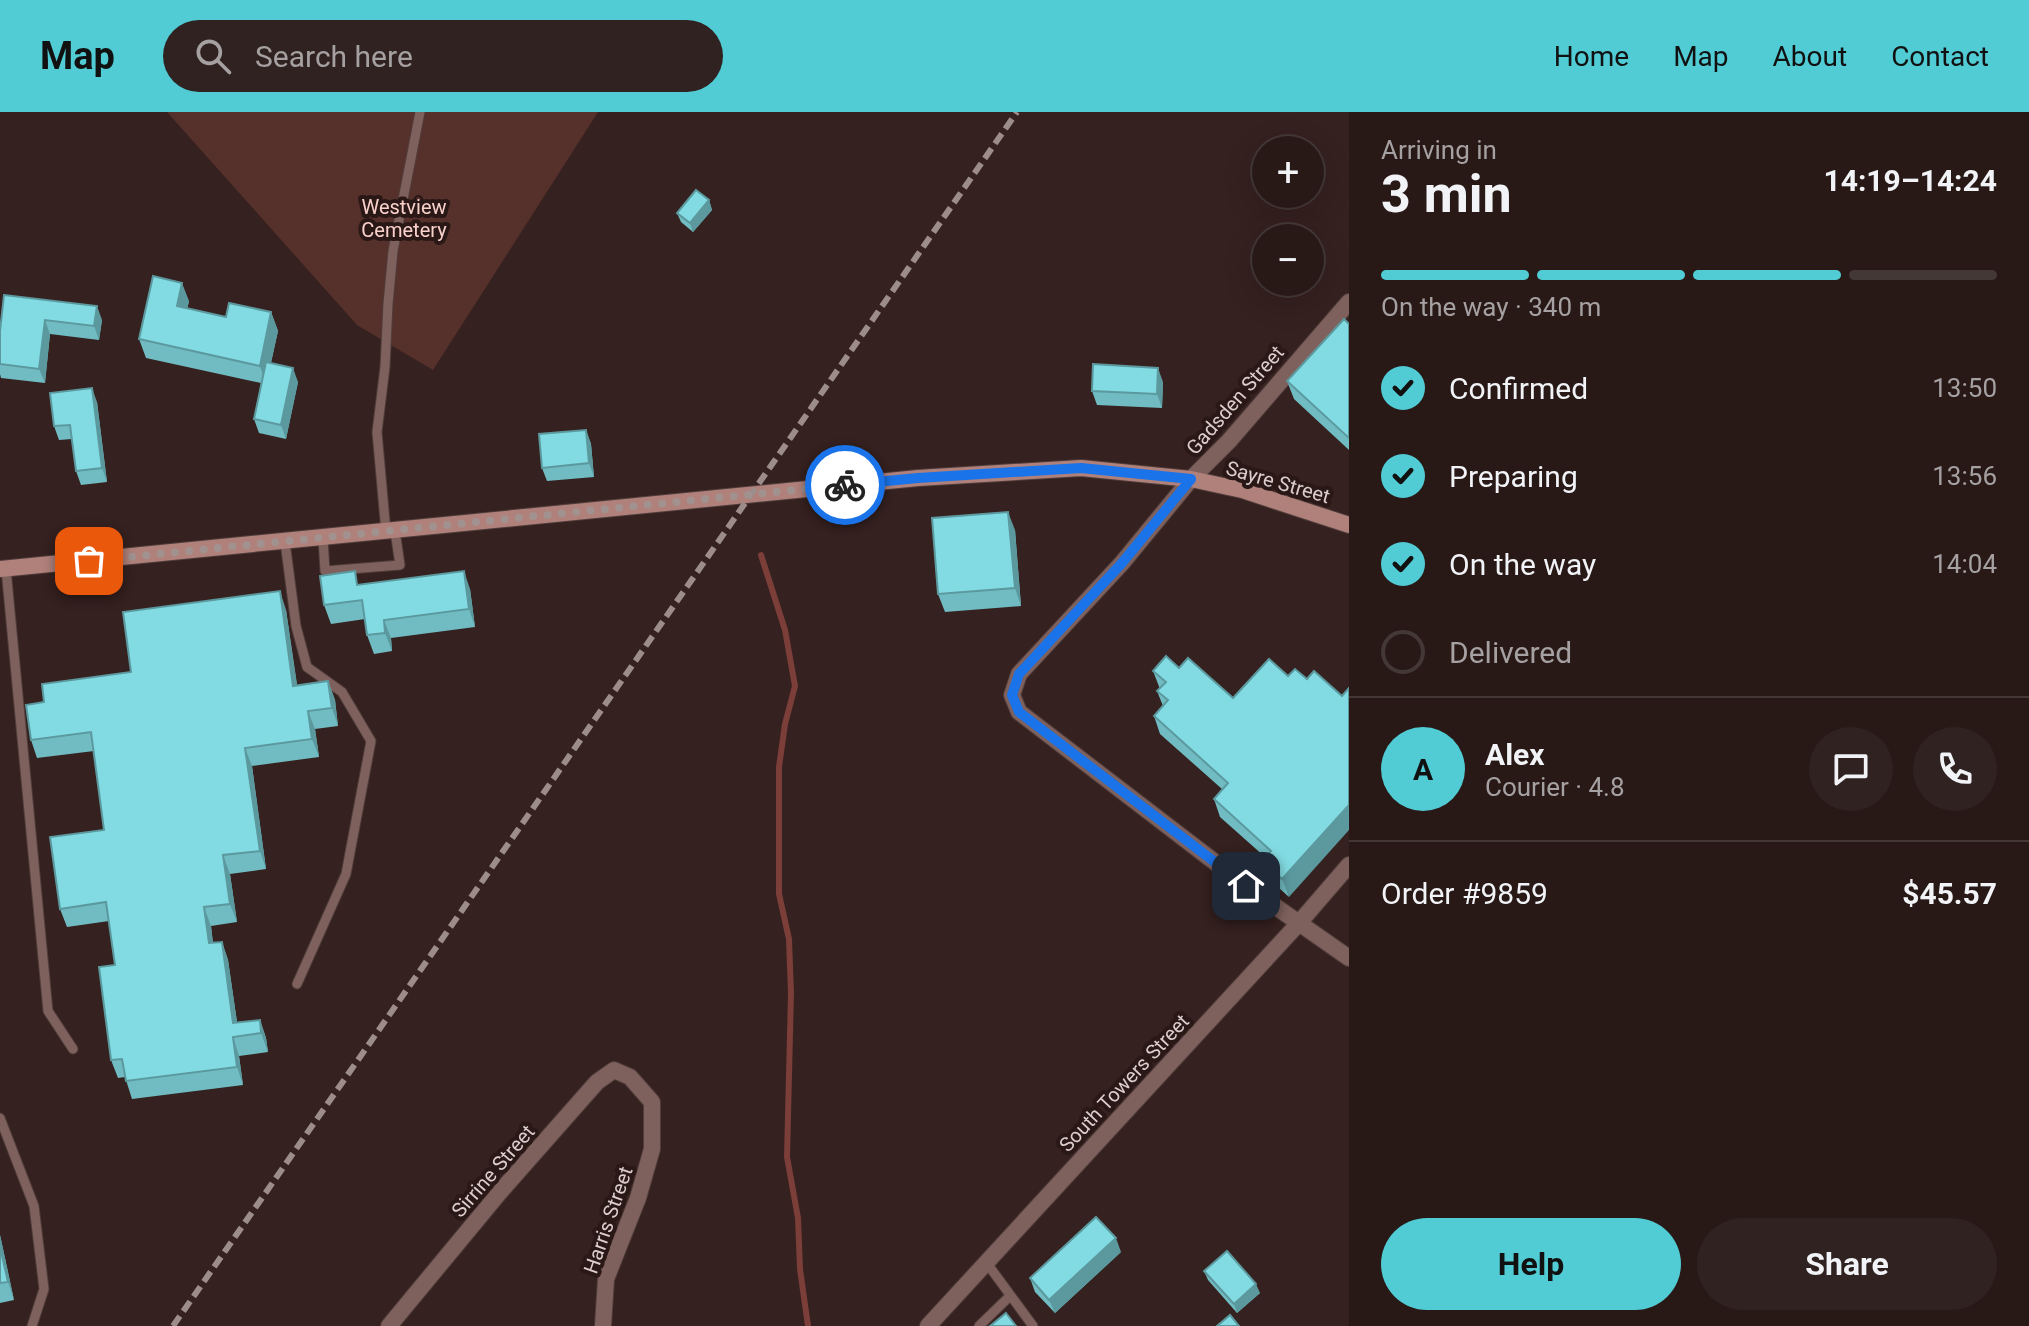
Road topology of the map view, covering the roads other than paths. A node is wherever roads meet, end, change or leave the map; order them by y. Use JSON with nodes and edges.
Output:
{"nodes":[{"id":1,"x":420,"y":112,"type":"edge"},
{"id":2,"x":1349,"y":302,"type":"edge"},
{"id":3,"x":1191,"y":479,"type":"junction"},
{"id":4,"x":1349,"y":525,"type":"edge"},
{"id":5,"x":390,"y":532,"type":"junction"},
{"id":6,"x":323,"y":538,"type":"junction"},
{"id":7,"x":285,"y":542,"type":"junction"},
{"id":8,"x":3,"y":569,"type":"edge"},
{"id":9,"x":1349,"y":865,"type":"edge"},
{"id":10,"x":1299,"y":923,"type":"junction"},
{"id":11,"x":1349,"y":958,"type":"edge"},
{"id":12,"x":297,"y":984,"type":"dead end"},
{"id":13,"x":73,"y":1049,"type":"dead end"},
{"id":14,"x":637,"y":1085,"type":"joint"},
{"id":15,"x":0,"y":1118,"type":"edge"},
{"id":16,"x":986,"y":1262,"type":"junction"},
{"id":17,"x":1010,"y":1296,"type":"junction"},
{"id":18,"x":32,"y":1326,"type":"edge"},
{"id":19,"x":389,"y":1326,"type":"edge"},
{"id":20,"x":603,"y":1326,"type":"edge"},
{"id":21,"x":928,"y":1326,"type":"edge"},
{"id":22,"x":979,"y":1326,"type":"edge"},
{"id":23,"x":1033,"y":1326,"type":"edge"}],
"edges":[{"from":1,"to":5,"type":"lane"},
{"from":2,"to":3,"type":"street","name":"Gadsden Street"},
{"from":3,"to":4,"type":"main road","name":"Sayre Street"},
{"from":3,"to":5,"type":"main road","name":"Sayre Street"},
{"from":3,"to":10,"type":"street","name":"Gadsden Street"},
{"from":5,"to":6,"type":"main road","name":"Sayre Street"},
{"from":5,"to":6,"type":"lane"},
{"from":6,"to":7,"type":"main road","name":"Sayre Street"},
{"from":7,"to":8,"type":"main road","name":"Sayre Street"},
{"from":7,"to":12,"type":"lane"},
{"from":8,"to":13,"type":"lane"},
{"from":9,"to":10,"type":"street","name":"South Towers Street"},
{"from":10,"to":11,"type":"street"},
{"from":10,"to":16,"type":"street","name":"South Towers Street"},
{"from":14,"to":19,"type":"street","name":"Sirrine Street"},
{"from":14,"to":20,"type":"street","name":"Harris Street"},
{"from":15,"to":18,"type":"lane"},
{"from":16,"to":17,"type":"lane"},
{"from":16,"to":21,"type":"street","name":"South Towers Street"},
{"from":17,"to":22,"type":"lane"},
{"from":17,"to":23,"type":"lane"}]}
